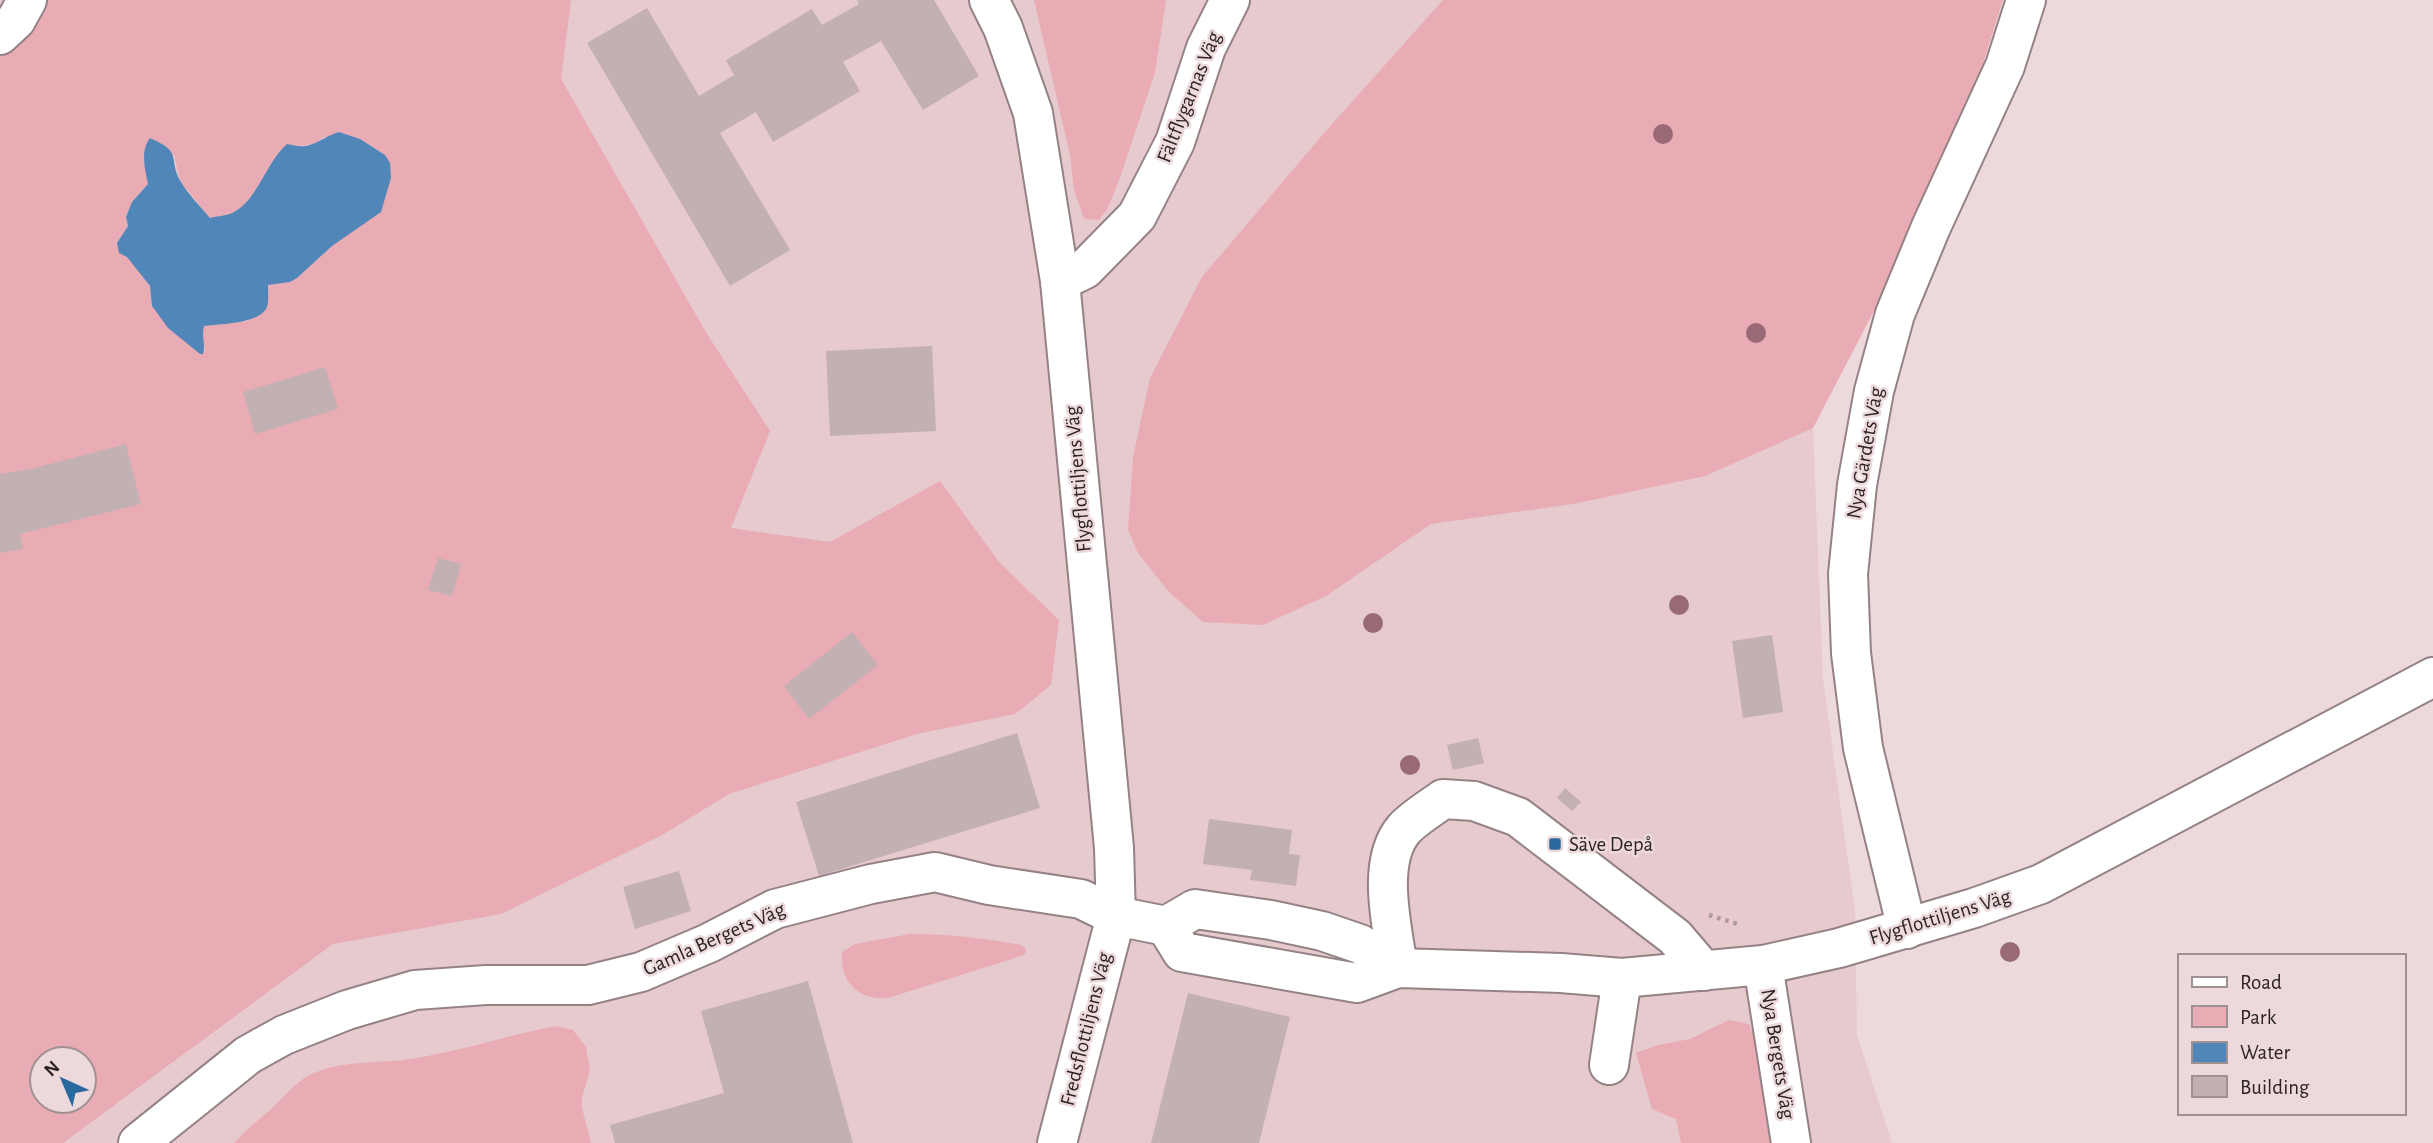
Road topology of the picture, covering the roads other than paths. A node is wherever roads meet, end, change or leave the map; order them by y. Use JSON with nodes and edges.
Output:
{"nodes":[{"id":1,"x":27,"y":0,"type":"edge"},
{"id":2,"x":989,"y":0,"type":"edge"},
{"id":3,"x":1230,"y":0,"type":"edge"},
{"id":4,"x":2026,"y":0,"type":"edge"},
{"id":5,"x":0,"y":35,"type":"edge"},
{"id":6,"x":1060,"y":281,"type":"junction"},
{"id":7,"x":2433,"y":677,"type":"edge"},
{"id":8,"x":1116,"y":916,"type":"junction"},
{"id":9,"x":1907,"y":929,"type":"junction"},
{"id":10,"x":1763,"y":965,"type":"junction"},
{"id":11,"x":1398,"y":968,"type":"junction"},
{"id":12,"x":1704,"y":971,"type":"junction"},
{"id":13,"x":1622,"y":978,"type":"junction"},
{"id":14,"x":1609,"y":1065,"type":"dead end"},
{"id":15,"x":138,"y":1143,"type":"edge"},
{"id":16,"x":1058,"y":1143,"type":"edge"},
{"id":17,"x":1791,"y":1143,"type":"edge"}],
"edges":[{"from":1,"to":5,"type":"street"},
{"from":2,"to":6,"type":"street","name":"Flygflottiljens Väg"},
{"from":3,"to":6,"type":"street","name":"Fältflygarnas Väg"},
{"from":4,"to":9,"type":"street","name":"Nya Gärdets Väg"},
{"from":6,"to":8,"type":"street","name":"Flygflottiljens Väg"},
{"from":7,"to":9,"type":"street","name":"Flygflottiljens Väg"},
{"from":8,"to":11,"type":"street","name":"Flygflottiljens Väg"},
{"from":8,"to":15,"type":"street","name":"Gamla Bergets Väg"},
{"from":8,"to":16,"type":"street","name":"Fredsflottiljens Väg"},
{"from":9,"to":10,"type":"street","name":"Flygflottiljens Väg"},
{"from":10,"to":12,"type":"street","name":"Flygflottiljens Väg"},
{"from":10,"to":17,"type":"street","name":"Nya Bergets Väg"},
{"from":11,"to":12,"type":"street"},
{"from":11,"to":13,"type":"street","name":"Flygflottiljens Väg"},
{"from":12,"to":13,"type":"street","name":"Flygflottiljens Väg"},
{"from":13,"to":14,"type":"street"}]}
